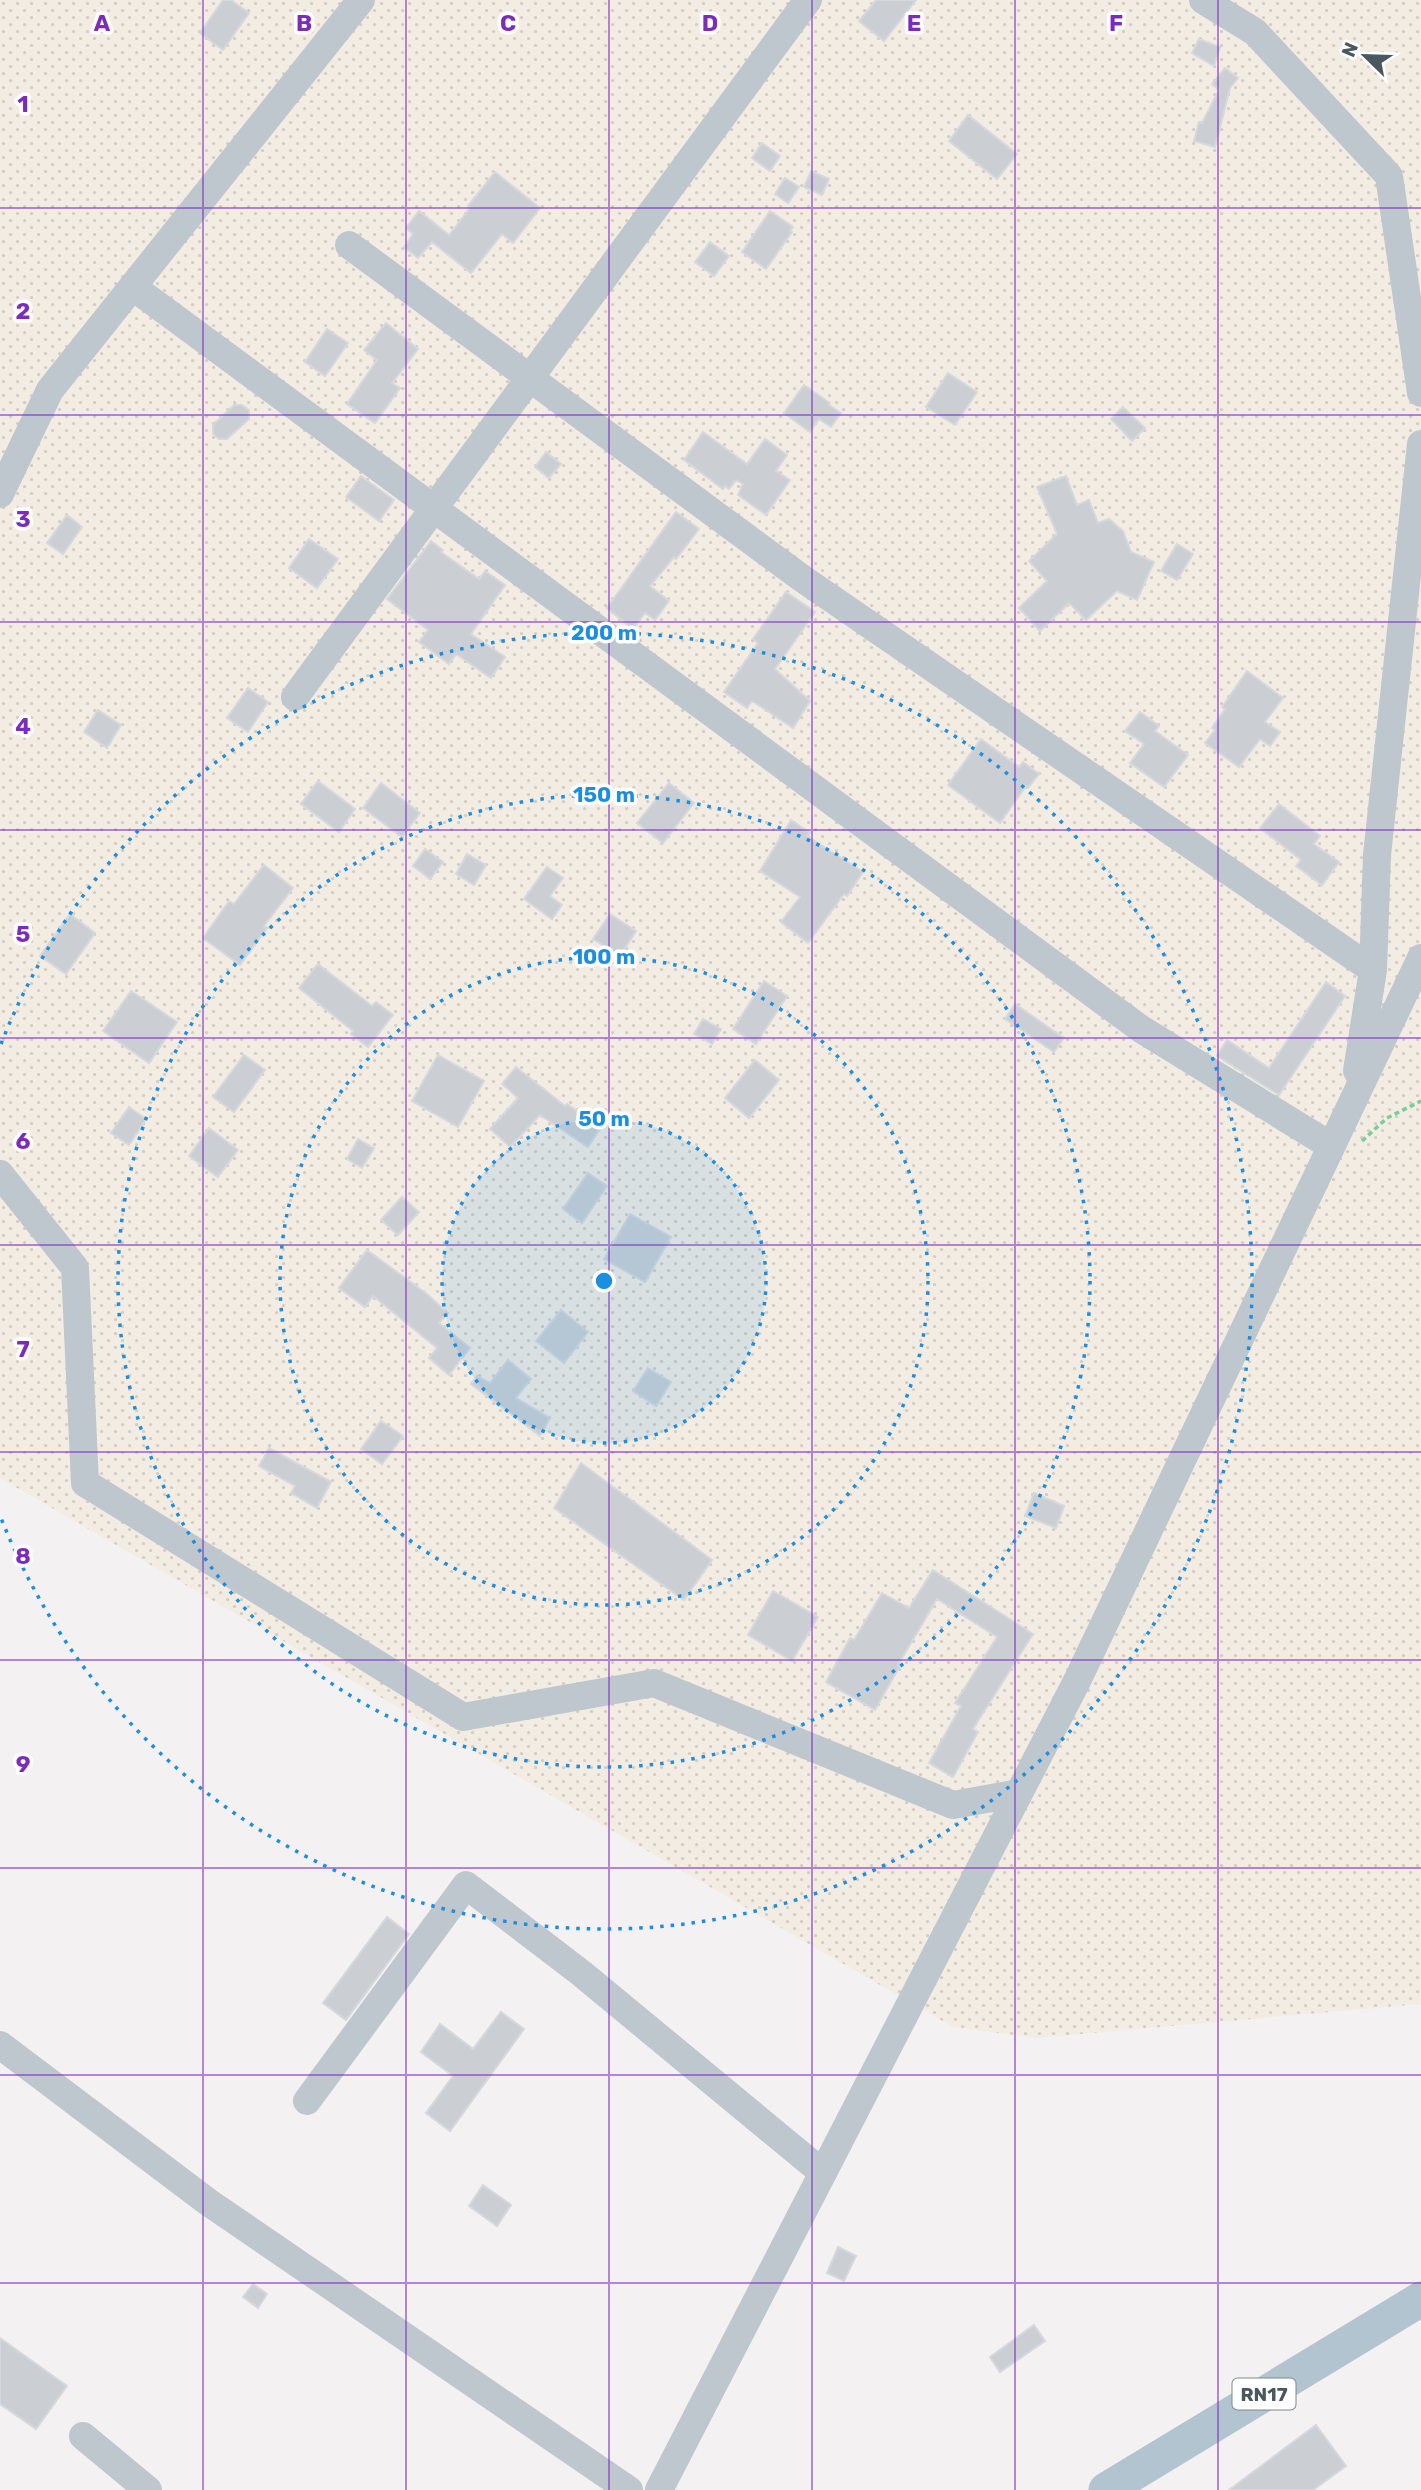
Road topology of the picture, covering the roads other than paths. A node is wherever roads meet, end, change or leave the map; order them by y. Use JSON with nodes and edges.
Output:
{"nodes":[{"id":1,"x":361,"y":0,"type":"edge"},
{"id":2,"x":808,"y":0,"type":"edge"},
{"id":3,"x":1203,"y":0,"type":"edge"},
{"id":4,"x":349,"y":245,"type":"dead end"},
{"id":5,"x":132,"y":288,"type":"junction"},
{"id":6,"x":531,"y":376,"type":"junction"},
{"id":7,"x":1421,"y":393,"type":"edge"},
{"id":8,"x":1421,"y":444,"type":"edge"},
{"id":9,"x":0,"y":494,"type":"edge"},
{"id":10,"x":433,"y":509,"type":"junction"},
{"id":11,"x":295,"y":697,"type":"dead end"},
{"id":12,"x":1421,"y":958,"type":"edge"},
{"id":13,"x":1373,"y":970,"type":"junction"},
{"id":14,"x":1352,"y":1102,"type":"junction"},
{"id":15,"x":1331,"y":1146,"type":"junction"},
{"id":16,"x":0,"y":1174,"type":"edge"},
{"id":17,"x":1019,"y":1793,"type":"junction"},
{"id":18,"x":0,"y":2045,"type":"edge"},
{"id":19,"x":307,"y":2101,"type":"dead end"},
{"id":20,"x":823,"y":2173,"type":"junction"},
{"id":21,"x":1421,"y":2299,"type":"edge"},
{"id":22,"x":83,"y":2436,"type":"dead end"},
{"id":23,"x":148,"y":2490,"type":"edge"},
{"id":24,"x":629,"y":2490,"type":"edge"},
{"id":25,"x":659,"y":2490,"type":"edge"},
{"id":26,"x":1106,"y":2490,"type":"edge"}],
"edges":[{"from":1,"to":5,"type":"street"},
{"from":2,"to":6,"type":"street"},
{"from":3,"to":7,"type":"street"},
{"from":4,"to":6,"type":"street"},
{"from":5,"to":9,"type":"street"},
{"from":5,"to":10,"type":"street"},
{"from":6,"to":10,"type":"street"},
{"from":6,"to":13,"type":"street"},
{"from":8,"to":13,"type":"street"},
{"from":10,"to":11,"type":"street"},
{"from":10,"to":15,"type":"street"},
{"from":12,"to":14,"type":"street"},
{"from":13,"to":14,"type":"street"},
{"from":14,"to":15,"type":"street"},
{"from":15,"to":17,"type":"street"},
{"from":16,"to":17,"type":"street"},
{"from":17,"to":20,"type":"street"},
{"from":18,"to":24,"type":"street"},
{"from":19,"to":20,"type":"street"},
{"from":20,"to":25,"type":"street"},
{"from":21,"to":26,"type":"main road","number":"RN17"},
{"from":22,"to":23,"type":"street"}]}
